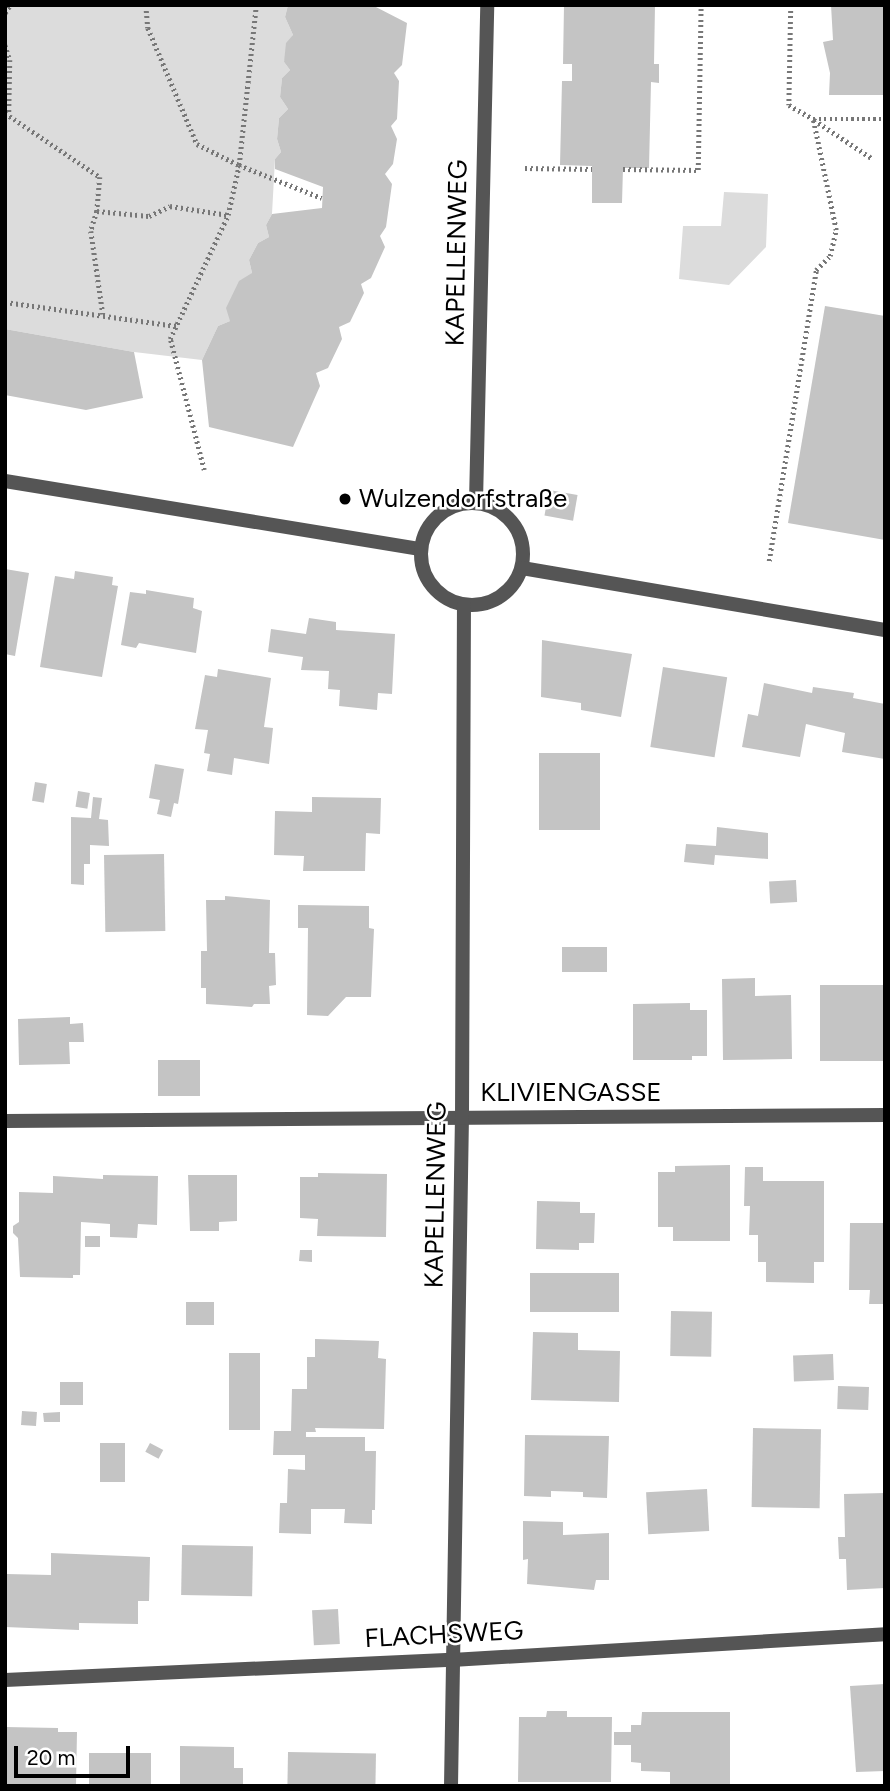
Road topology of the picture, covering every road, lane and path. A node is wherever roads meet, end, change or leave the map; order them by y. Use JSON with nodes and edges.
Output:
{"nodes":[{"id":1,"x":10,"y":5,"type":"edge"},
{"id":2,"x":146,"y":5,"type":"edge"},
{"id":3,"x":256,"y":5,"type":"edge"},
{"id":4,"x":487,"y":5,"type":"edge"},
{"id":5,"x":701,"y":5,"type":"edge"},
{"id":6,"x":791,"y":5,"type":"edge"},
{"id":7,"x":5,"y":13,"type":"edge"},
{"id":8,"x":5,"y":45,"type":"edge"},
{"id":9,"x":7,"y":113,"type":"edge"},
{"id":10,"x":813,"y":119,"type":"junction"},
{"id":11,"x":885,"y":119,"type":"edge"},
{"id":12,"x":873,"y":159,"type":"dead end"},
{"id":13,"x":239,"y":165,"type":"junction"},
{"id":14,"x":525,"y":168,"type":"dead end"},
{"id":15,"x":592,"y":169,"type":"dead end"},
{"id":16,"x":623,"y":169,"type":"dead end"},
{"id":17,"x":323,"y":198,"type":"dead end"},
{"id":18,"x":97,"y":211,"type":"junction"},
{"id":19,"x":228,"y":215,"type":"junction"},
{"id":20,"x":5,"y":302,"type":"edge"},
{"id":21,"x":103,"y":314,"type":"junction"},
{"id":22,"x":176,"y":326,"type":"junction"},
{"id":23,"x":204,"y":470,"type":"dead end"},
{"id":24,"x":5,"y":481,"type":"edge"},
{"id":25,"x":477,"y":502,"type":"junction"},
{"id":26,"x":420,"y":549,"type":"junction"},
{"id":27,"x":769,"y":561,"type":"dead end"},
{"id":28,"x":522,"y":568,"type":"junction"},
{"id":29,"x":464,"y":605,"type":"junction"},
{"id":30,"x":885,"y":631,"type":"edge"},
{"id":31,"x":885,"y":1115,"type":"edge"},
{"id":32,"x":462,"y":1118,"type":"junction"},
{"id":33,"x":5,"y":1121,"type":"edge"},
{"id":34,"x":885,"y":1634,"type":"edge"},
{"id":35,"x":452,"y":1660,"type":"junction"},
{"id":36,"x":5,"y":1680,"type":"edge"},
{"id":37,"x":451,"y":1786,"type":"edge"}],
"edges":[{"from":1,"to":7,"type":"path"},
{"from":2,"to":13,"type":"path"},
{"from":3,"to":13,"type":"path"},
{"from":4,"to":25,"type":"street","name":"KAPELLENWEG"},
{"from":5,"to":16,"type":"path"},
{"from":6,"to":10,"type":"path"},
{"from":8,"to":9,"type":"path"},
{"from":9,"to":18,"type":"path"},
{"from":10,"to":11,"type":"path"},
{"from":10,"to":12,"type":"path"},
{"from":10,"to":27,"type":"path"},
{"from":13,"to":17,"type":"path"},
{"from":13,"to":19,"type":"path"},
{"from":14,"to":15,"type":"path"},
{"from":18,"to":19,"type":"path"},
{"from":18,"to":21,"type":"path"},
{"from":19,"to":22,"type":"path"},
{"from":20,"to":21,"type":"path"},
{"from":21,"to":22,"type":"path"},
{"from":22,"to":23,"type":"path"},
{"from":24,"to":26,"type":"street"},
{"from":25,"to":26,"type":"street"},
{"from":25,"to":28,"type":"street"},
{"from":26,"to":29,"type":"street"},
{"from":28,"to":29,"type":"street"},
{"from":28,"to":30,"type":"street"},
{"from":29,"to":32,"type":"street","name":"KAPELLENWEG"},
{"from":31,"to":32,"type":"street","name":"KLIVIENGASSE"},
{"from":32,"to":33,"type":"street","name":"KLIVIENGASSE"},
{"from":32,"to":35,"type":"street","name":"KAPELLENWEG"},
{"from":34,"to":35,"type":"street","name":"FLACHSWEG"},
{"from":35,"to":36,"type":"street","name":"FLACHSWEG"},
{"from":35,"to":37,"type":"street","name":"KAPELLENWEG"}]}
